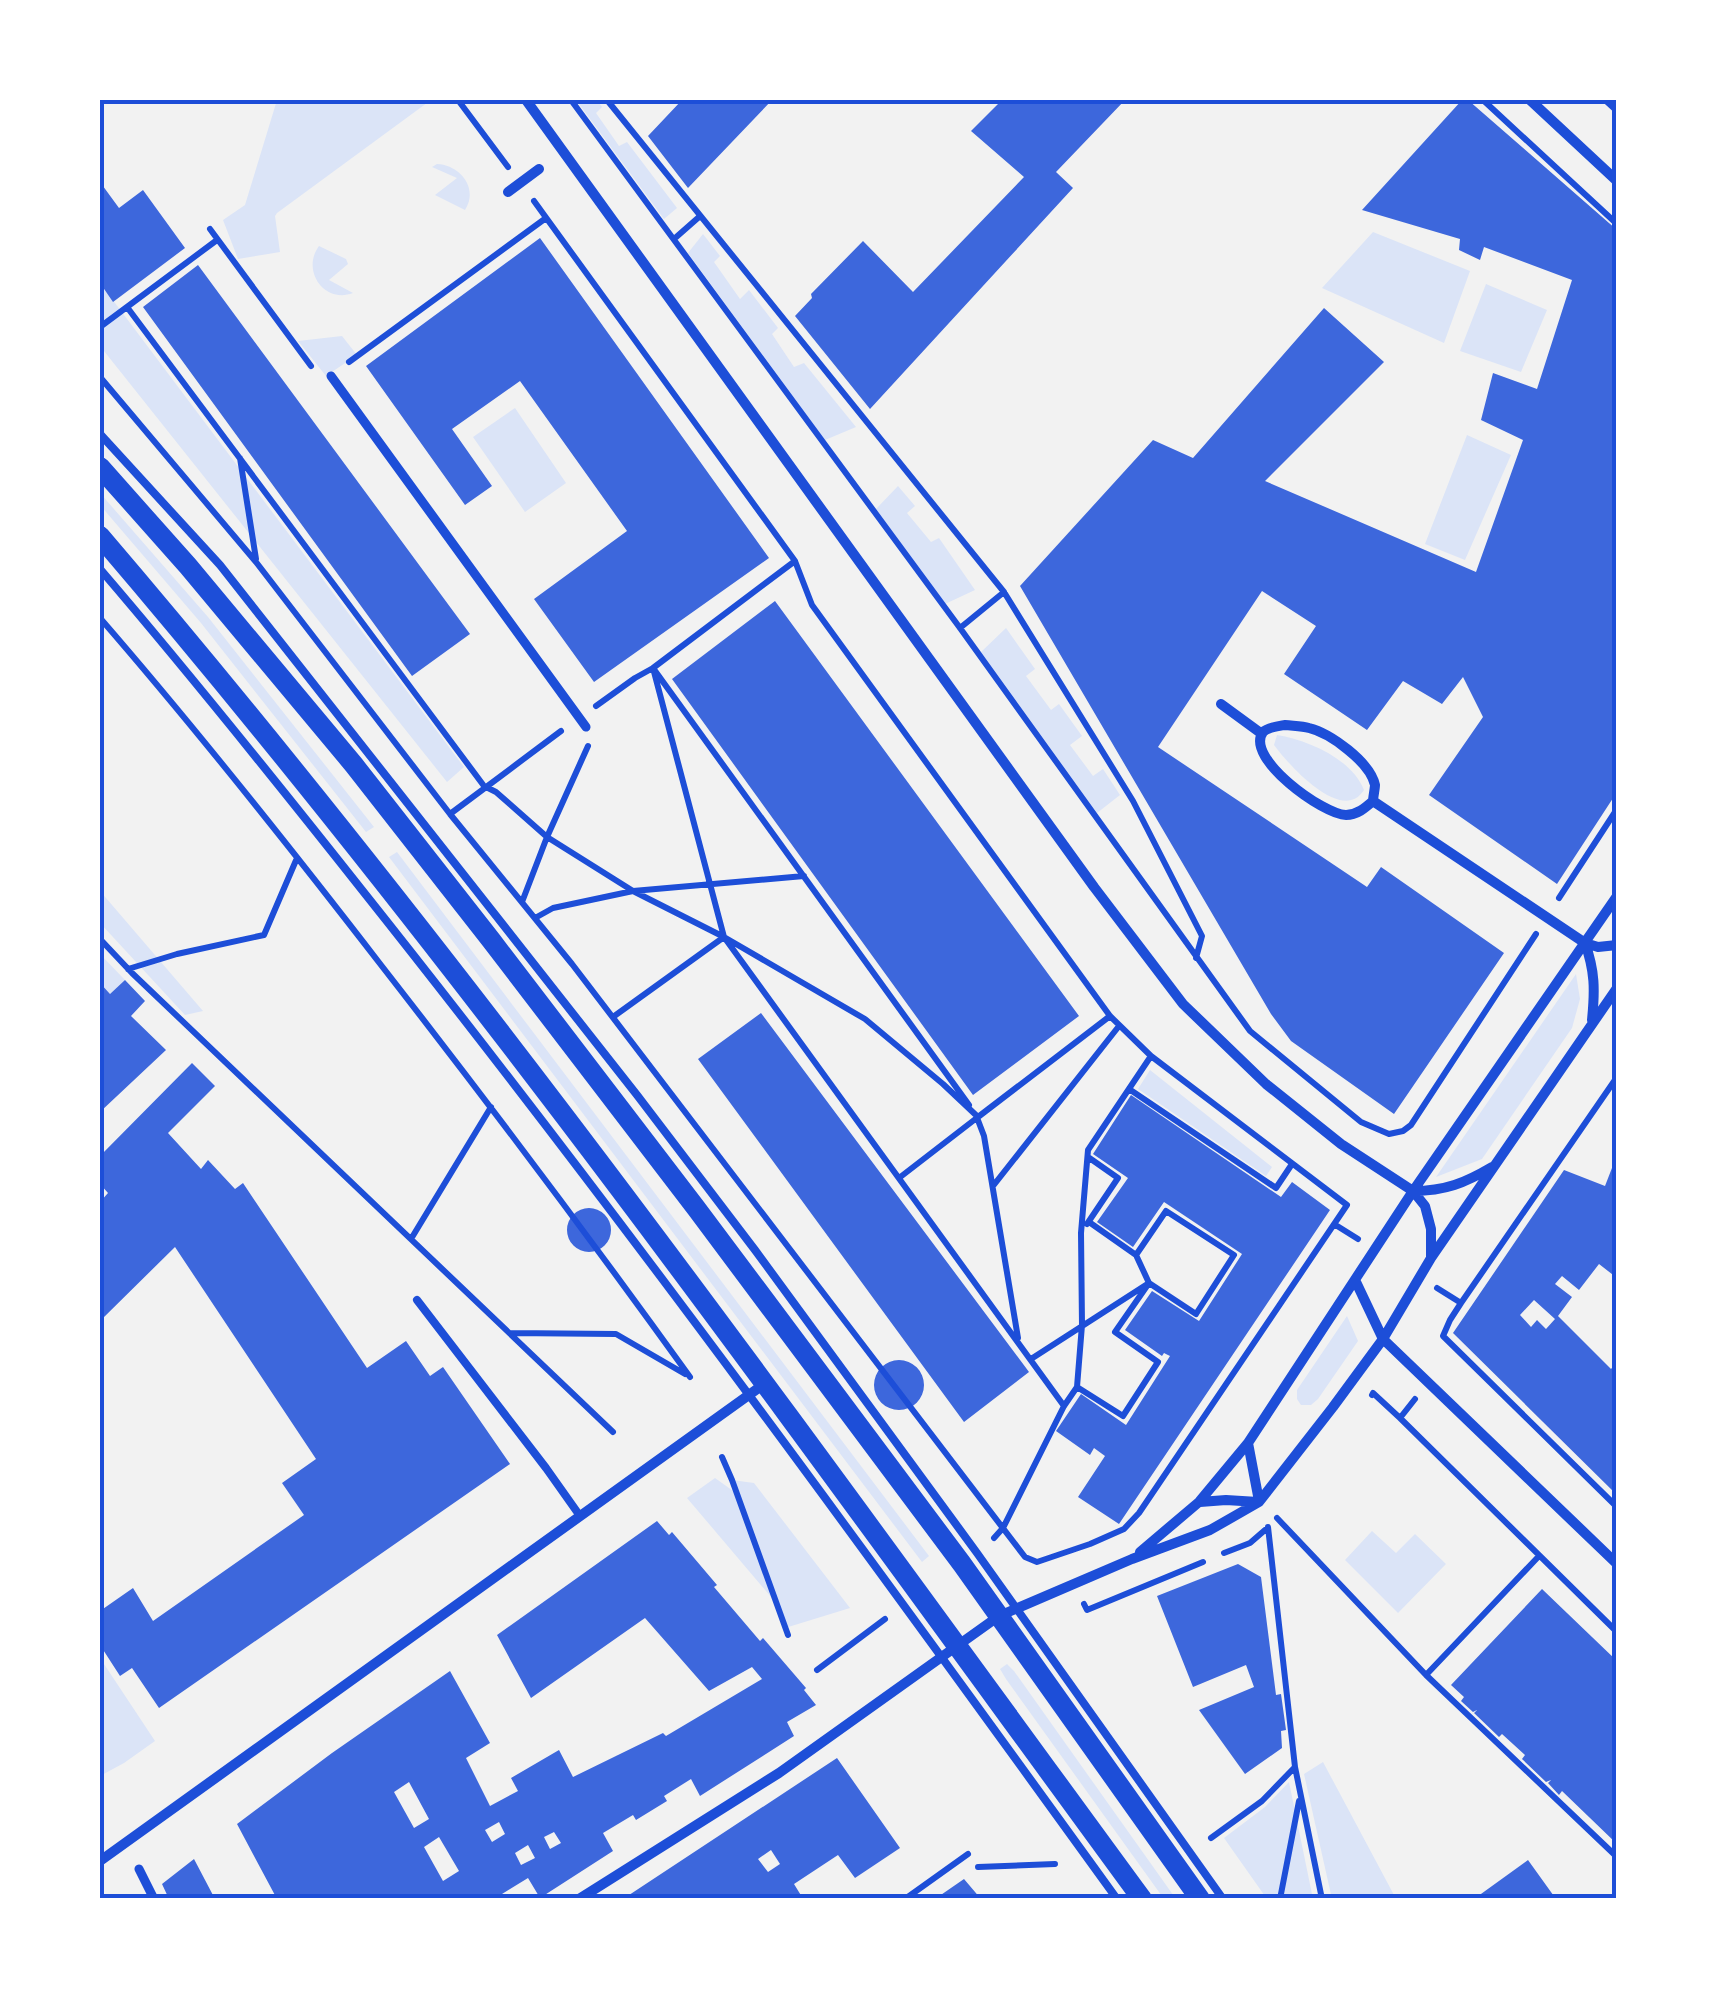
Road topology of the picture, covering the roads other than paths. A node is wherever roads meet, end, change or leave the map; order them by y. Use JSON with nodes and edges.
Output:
{"nodes":[{"id":1,"x":526,"y":100,"type":"edge"},
{"id":2,"x":1530,"y":100,"type":"edge"},
{"id":3,"x":539,"y":169,"type":"dead end"},
{"id":4,"x":1617,"y":181,"type":"edge"},
{"id":5,"x":508,"y":192,"type":"dead end"},
{"id":6,"x":331,"y":376,"type":"road end"},
{"id":7,"x":100,"y":434,"type":"edge"},
{"id":8,"x":100,"y":467,"type":"edge"},
{"id":9,"x":100,"y":536,"type":"edge"},
{"id":10,"x":100,"y":569,"type":"edge"},
{"id":11,"x":1221,"y":704,"type":"dead end"},
{"id":12,"x":590,"y":730,"type":"road end"},
{"id":13,"x":1262,"y":734,"type":"junction"},
{"id":14,"x":1373,"y":801,"type":"junction"},
{"id":15,"x":1617,"y":896,"type":"edge"},
{"id":16,"x":1585,"y":943,"type":"junction"},
{"id":17,"x":1617,"y":946,"type":"edge"},
{"id":18,"x":1617,"y":988,"type":"edge"},
{"id":19,"x":1591,"y":1026,"type":"junction"},
{"id":20,"x":1494,"y":1166,"type":"junction"},
{"id":21,"x":1413,"y":1191,"type":"junction"},
{"id":22,"x":1431,"y":1258,"type":"junction"},
{"id":23,"x":1356,"y":1282,"type":"junction"},
{"id":24,"x":416,"y":1300,"type":"dead end"},
{"id":25,"x":1382,"y":1339,"type":"junction"},
{"id":26,"x":756,"y":1390,"type":"junction"},
{"id":27,"x":1248,"y":1444,"type":"junction"},
{"id":28,"x":1199,"y":1502,"type":"junction"},
{"id":29,"x":1259,"y":1502,"type":"junction"},
{"id":30,"x":580,"y":1516,"type":"junction"},
{"id":31,"x":1132,"y":1559,"type":"junction"},
{"id":32,"x":1617,"y":1564,"type":"edge"},
{"id":33,"x":1008,"y":1612,"type":"junction"},
{"id":34,"x":950,"y":1652,"type":"junction"},
{"id":35,"x":101,"y":1860,"type":"edge"},
{"id":36,"x":139,"y":1869,"type":"dead end"},
{"id":37,"x":154,"y":1899,"type":"edge"},
{"id":38,"x":579,"y":1899,"type":"edge"},
{"id":39,"x":1117,"y":1899,"type":"edge"},
{"id":40,"x":1142,"y":1899,"type":"edge"},
{"id":41,"x":1200,"y":1899,"type":"edge"},
{"id":42,"x":1222,"y":1899,"type":"edge"}],
"edges":[{"from":1,"to":21,"type":"street"},
{"from":2,"to":4,"type":"street"},
{"from":3,"to":5,"type":"street"},
{"from":6,"to":12,"type":"street"},
{"from":7,"to":33,"type":"lane"},
{"from":8,"to":33,"type":"main road"},
{"from":9,"to":26,"type":"main road"},
{"from":10,"to":26,"type":"lane"},
{"from":11,"to":13,"type":"street"},
{"from":13,"to":14,"type":"street"},
{"from":13,"to":14,"type":"street"},
{"from":14,"to":16,"type":"street"},
{"from":15,"to":16,"type":"street"},
{"from":16,"to":17,"type":"street"},
{"from":16,"to":19,"type":"street"},
{"from":16,"to":21,"type":"street"},
{"from":18,"to":19,"type":"street"},
{"from":19,"to":20,"type":"street"},
{"from":20,"to":21,"type":"street"},
{"from":20,"to":22,"type":"street"},
{"from":21,"to":22,"type":"street"},
{"from":21,"to":23,"type":"street"},
{"from":22,"to":25,"type":"street"},
{"from":23,"to":25,"type":"street"},
{"from":23,"to":27,"type":"street"},
{"from":24,"to":30,"type":"lane"},
{"from":25,"to":29,"type":"street"},
{"from":25,"to":32,"type":"street"},
{"from":26,"to":30,"type":"street"},
{"from":26,"to":34,"type":"main road"},
{"from":27,"to":28,"type":"street"},
{"from":27,"to":29,"type":"street"},
{"from":28,"to":29,"type":"street"},
{"from":28,"to":31,"type":"street"},
{"from":29,"to":31,"type":"street"},
{"from":30,"to":35,"type":"street"},
{"from":31,"to":33,"type":"street"},
{"from":33,"to":34,"type":"street"},
{"from":33,"to":41,"type":"main road"},
{"from":33,"to":42,"type":"lane"},
{"from":34,"to":38,"type":"street"},
{"from":34,"to":39,"type":"lane"},
{"from":34,"to":40,"type":"main road"},
{"from":36,"to":37,"type":"street"}]}
